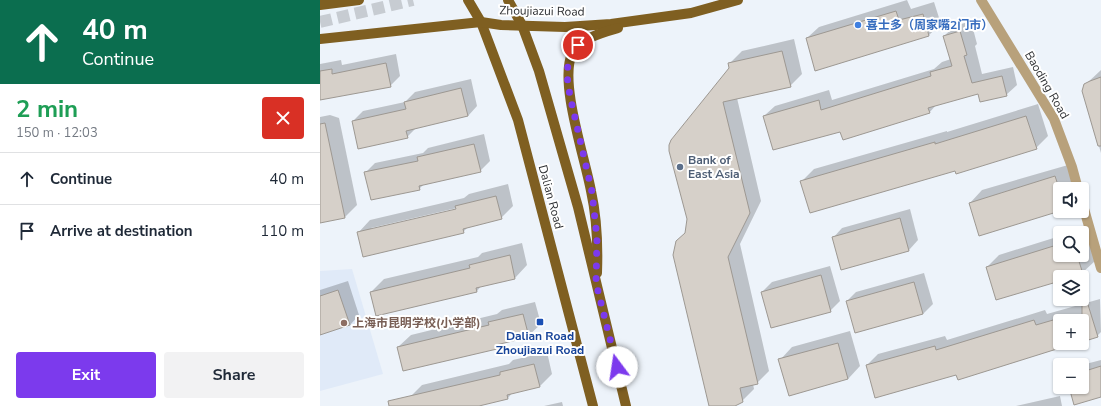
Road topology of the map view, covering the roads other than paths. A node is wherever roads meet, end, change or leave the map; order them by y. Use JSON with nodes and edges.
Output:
{"nodes":[{"id":1,"x":359,"y":0,"type":"edge"},
{"id":2,"x":468,"y":0,"type":"edge"},
{"id":3,"x":508,"y":0,"type":"edge"},
{"id":4,"x":738,"y":0,"type":"edge"},
{"id":5,"x":981,"y":0,"type":"edge"},
{"id":6,"x":320,"y":5,"type":"edge"},
{"id":7,"x":661,"y":17,"type":"junction"},
{"id":8,"x":481,"y":22,"type":"junction"},
{"id":9,"x":522,"y":25,"type":"junction"},
{"id":10,"x":320,"y":39,"type":"edge"},
{"id":11,"x":1076,"y":182,"type":"edge"},
{"id":12,"x":1087,"y":218,"type":"edge"},
{"id":13,"x":1101,"y":268,"type":"edge"},
{"id":14,"x":596,"y":283,"type":"junction"},
{"id":15,"x":593,"y":406,"type":"edge"},
{"id":16,"x":626,"y":406,"type":"edge"}],
"edges":[{"from":1,"to":6,"type":"main road"},
{"from":2,"to":8,"type":"main road","name":"Dalian Road"},
{"from":3,"to":9,"type":"main road","name":"Dalian Road"},
{"from":4,"to":7,"type":"main road","name":"Zhoujiazui Road"},
{"from":5,"to":11,"type":"street","name":"Baoding Road"},
{"from":7,"to":9,"type":"main road","name":"Zhoujiazui Road"},
{"from":7,"to":14,"type":"main road"},
{"from":8,"to":9,"type":"main road","name":"Zhoujiazui Road"},
{"from":8,"to":10,"type":"main road","name":"Zhoujiazui Road"},
{"from":8,"to":15,"type":"main road","name":"Dalian Road"},
{"from":9,"to":14,"type":"main road","name":"Dalian Road"},
{"from":12,"to":13,"type":"street"},
{"from":14,"to":16,"type":"main road","name":"Dalian Road"}]}
